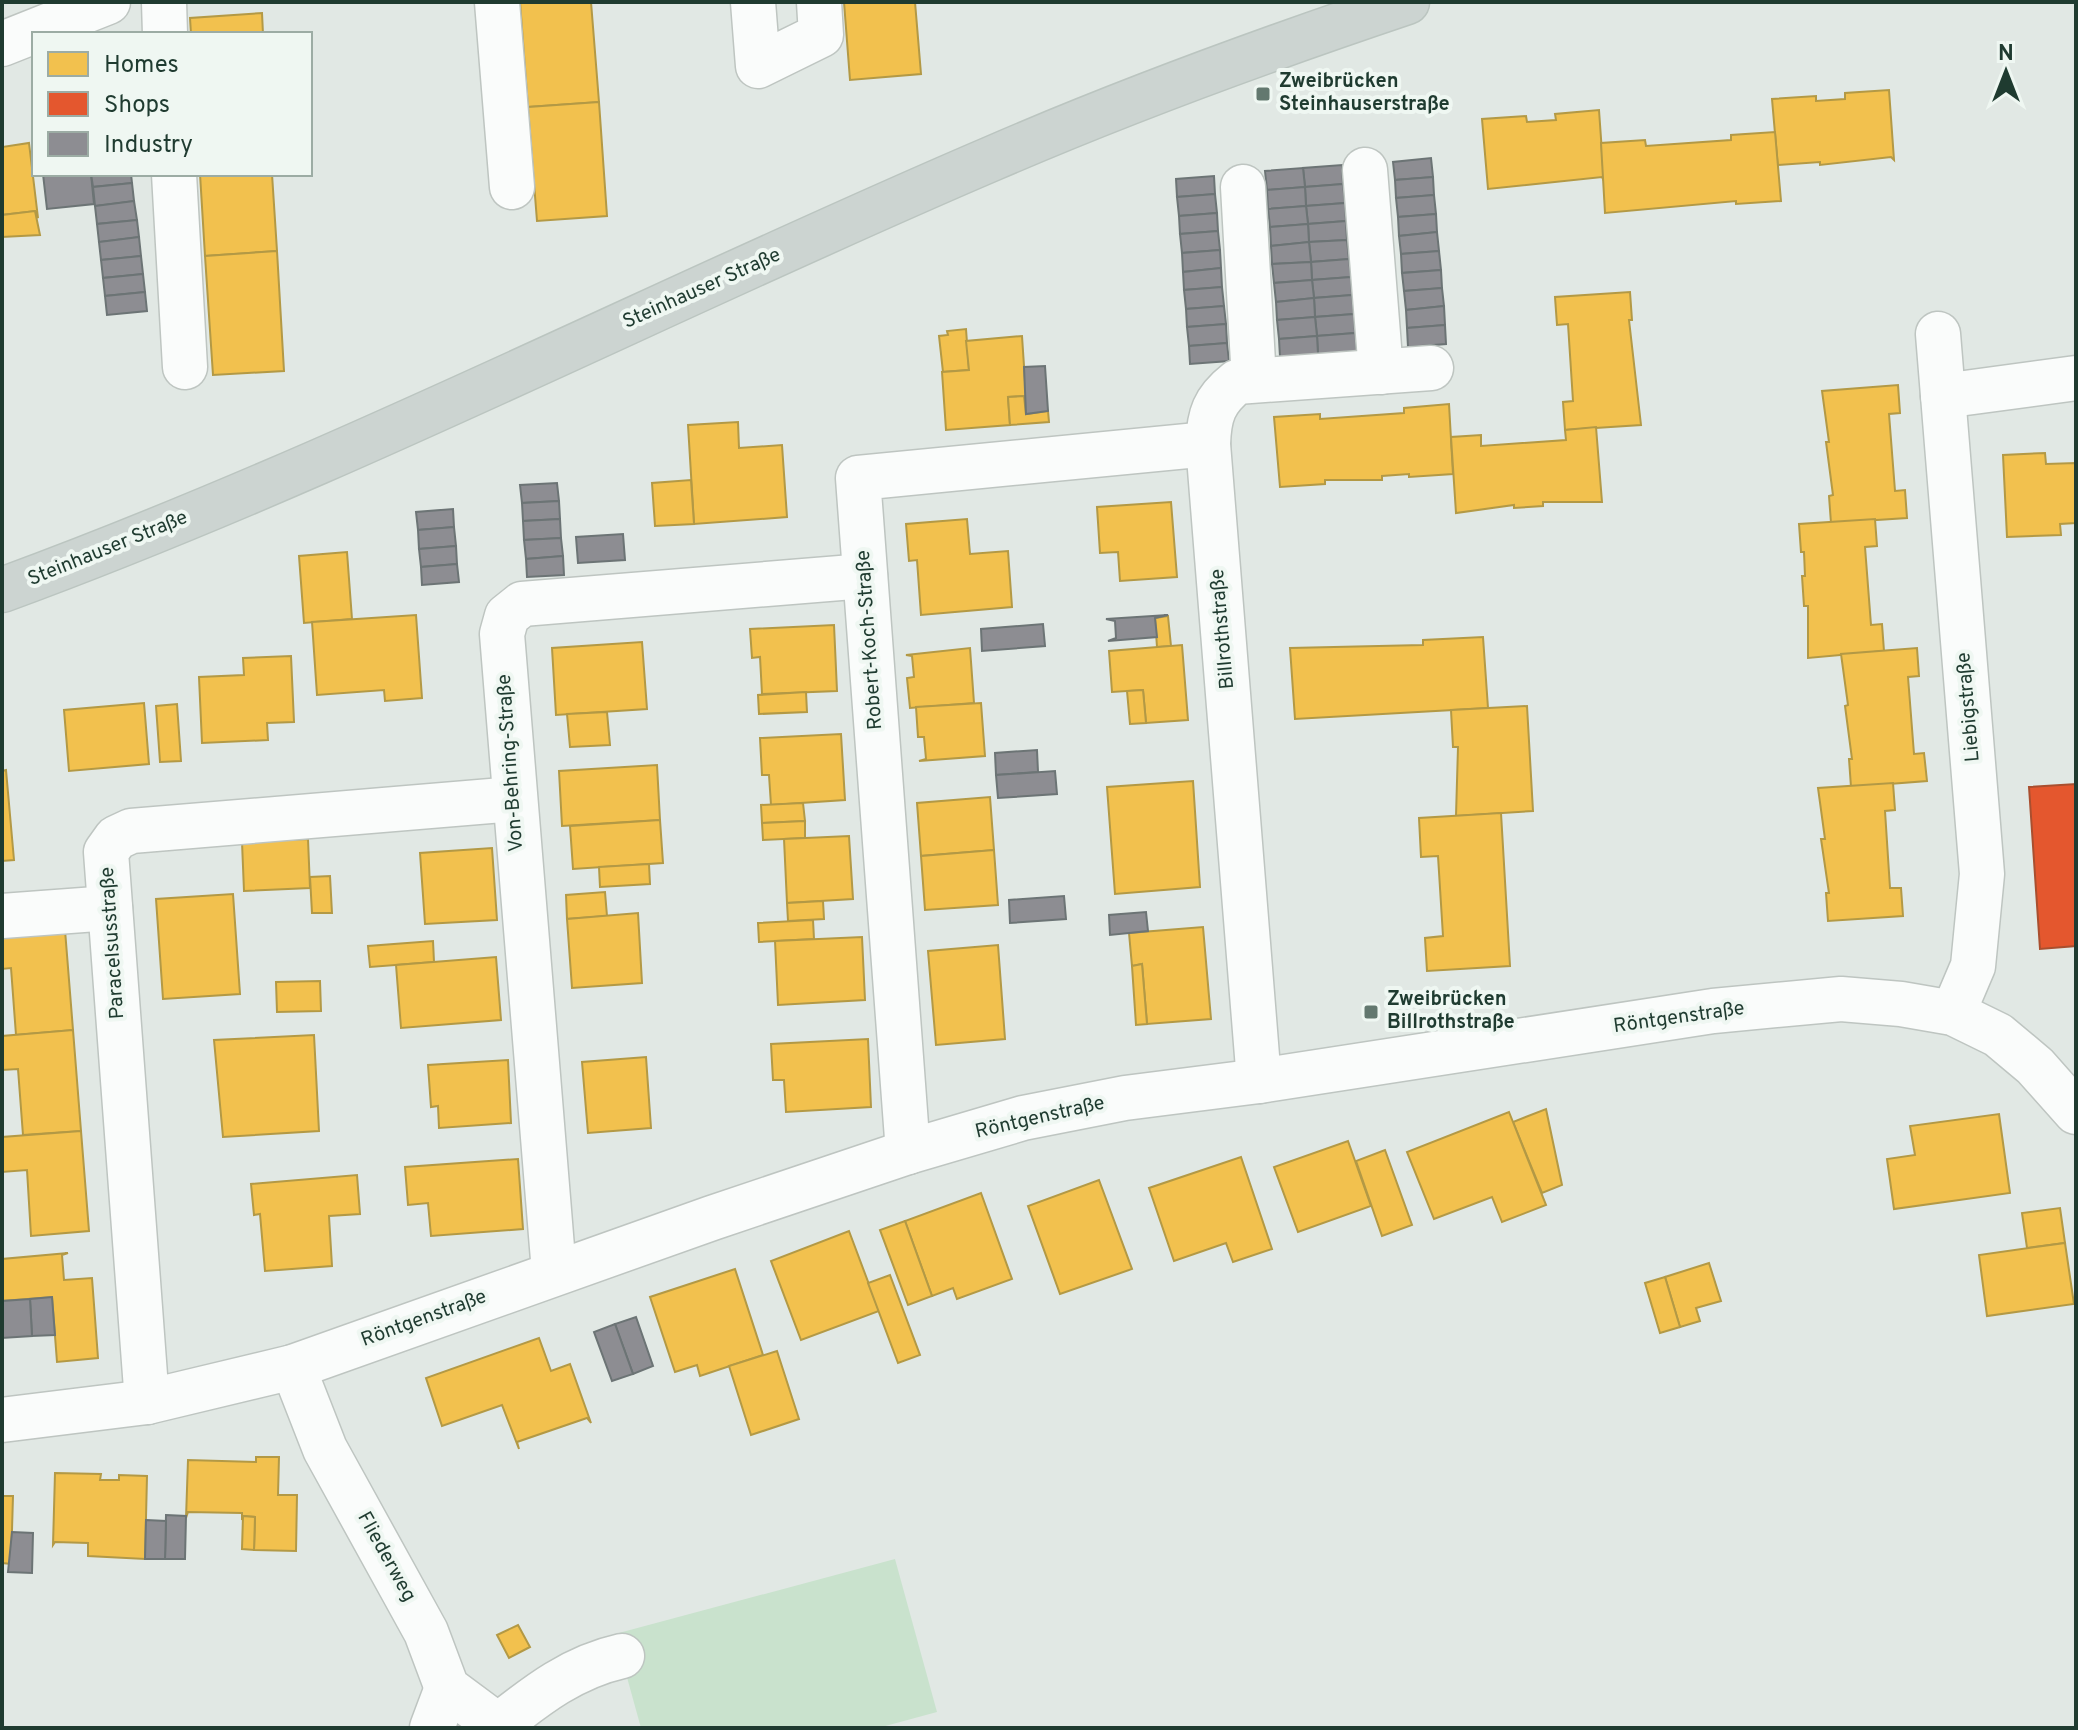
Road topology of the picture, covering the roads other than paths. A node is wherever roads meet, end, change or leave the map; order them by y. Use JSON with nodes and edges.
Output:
{"nodes":[{"id":1,"x":108,"y":2,"type":"edge"},
{"id":2,"x":164,"y":2,"type":"edge"},
{"id":3,"x":497,"y":2,"type":"edge"},
{"id":4,"x":753,"y":2,"type":"edge"},
{"id":5,"x":819,"y":2,"type":"edge"},
{"id":6,"x":1407,"y":2,"type":"edge"},
{"id":7,"x":32,"y":32,"type":"edge"},
{"id":8,"x":32,"y":32,"type":"edge"},
{"id":9,"x":165,"y":32,"type":"edge"},
{"id":10,"x":2,"y":44,"type":"edge"},
{"id":11,"x":1365,"y":170,"type":"dead end"},
{"id":12,"x":174,"y":176,"type":"edge"},
{"id":13,"x":512,"y":187,"type":"dead end"},
{"id":14,"x":1243,"y":187,"type":"dead end"},
{"id":15,"x":1938,"y":334,"type":"dead end"},
{"id":16,"x":185,"y":367,"type":"dead end"},
{"id":17,"x":1431,"y":368,"type":"dead end"},
{"id":18,"x":1381,"y":372,"type":"junction"},
{"id":19,"x":2076,"y":378,"type":"edge"},
{"id":20,"x":1254,"y":380,"type":"junction"},
{"id":21,"x":1943,"y":396,"type":"junction"},
{"id":22,"x":1208,"y":444,"type":"junction"},
{"id":23,"x":865,"y":576,"type":"junction"},
{"id":24,"x":2,"y":590,"type":"edge"},
{"id":25,"x":514,"y":799,"type":"junction"},
{"id":26,"x":110,"y":908,"type":"junction"},
{"id":27,"x":2,"y":916,"type":"edge"},
{"id":28,"x":1953,"y":1013,"type":"junction"},
{"id":29,"x":1259,"y":1081,"type":"junction"},
{"id":30,"x":2076,"y":1112,"type":"edge"},
{"id":31,"x":908,"y":1152,"type":"junction"},
{"id":32,"x":554,"y":1272,"type":"junction"},
{"id":33,"x":293,"y":1367,"type":"junction"},
{"id":34,"x":147,"y":1402,"type":"junction"},
{"id":35,"x":2,"y":1420,"type":"edge"},
{"id":36,"x":622,"y":1656,"type":"dead end"},
{"id":37,"x":447,"y":1688,"type":"junction"},
{"id":38,"x":500,"y":1727,"type":"edge"},
{"id":39,"x":432,"y":1728,"type":"edge"}],
"edges":[{"from":1,"to":8,"type":"street"},
{"from":2,"to":9,"type":"street"},
{"from":3,"to":13,"type":"street"},
{"from":4,"to":5,"type":"street"},
{"from":6,"to":24,"type":"main road","name":"Steinhauser Straße"},
{"from":7,"to":10,"type":"street"},
{"from":11,"to":18,"type":"street"},
{"from":12,"to":16,"type":"street"},
{"from":14,"to":20,"type":"street"},
{"from":15,"to":21,"type":"street","name":"Liebigstraße"},
{"from":17,"to":18,"type":"street","name":"Billrothstraße"},
{"from":18,"to":20,"type":"street","name":"Billrothstraße"},
{"from":19,"to":21,"type":"street"},
{"from":20,"to":22,"type":"street","name":"Billrothstraße"},
{"from":21,"to":28,"type":"street","name":"Liebigstraße"},
{"from":22,"to":23,"type":"street","name":"Robert-Koch-Straße"},
{"from":22,"to":29,"type":"street","name":"Billrothstraße"},
{"from":23,"to":25,"type":"street","name":"Von-Behring-Straße"},
{"from":23,"to":31,"type":"street","name":"Robert-Koch-Straße"},
{"from":25,"to":26,"type":"street","name":"Paracelsusstraße"},
{"from":25,"to":32,"type":"street","name":"Von-Behring-Straße"},
{"from":26,"to":27,"type":"street"},
{"from":26,"to":34,"type":"street","name":"Paracelsusstraße"},
{"from":28,"to":29,"type":"street","name":"Röntgenstraße"},
{"from":28,"to":30,"type":"street","name":"Röntgenstraße"},
{"from":29,"to":31,"type":"street","name":"Röntgenstraße"},
{"from":31,"to":32,"type":"street","name":"Röntgenstraße"},
{"from":32,"to":33,"type":"street","name":"Röntgenstraße"},
{"from":33,"to":34,"type":"street","name":"Röntgenstraße"},
{"from":33,"to":37,"type":"street","name":"Fliederweg"},
{"from":34,"to":35,"type":"street","name":"Röntgenstraße"},
{"from":36,"to":38,"type":"street"},
{"from":37,"to":38,"type":"street"},
{"from":37,"to":39,"type":"street"}]}
